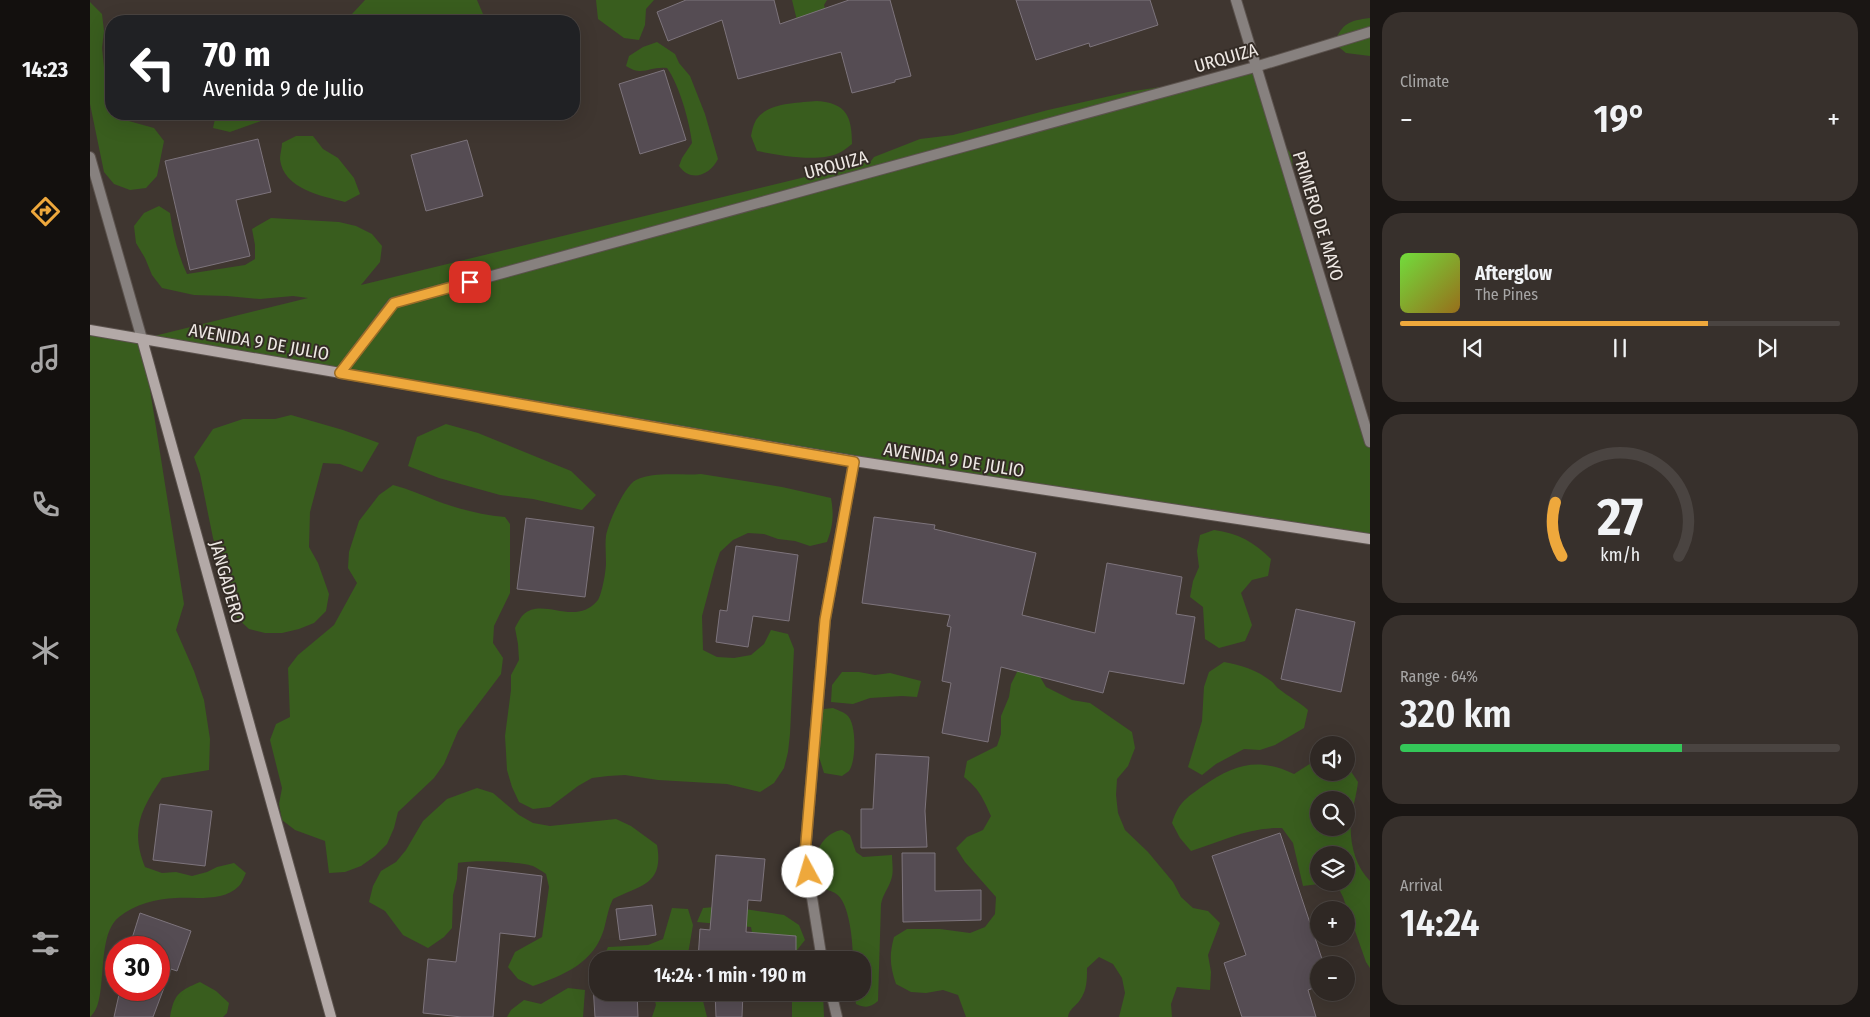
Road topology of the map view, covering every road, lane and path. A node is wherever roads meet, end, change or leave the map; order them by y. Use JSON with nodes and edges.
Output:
{"nodes":[{"id":1,"x":1236,"y":0,"type":"edge"},
{"id":2,"x":1370,"y":32,"type":"edge"},
{"id":3,"x":1256,"y":67,"type":"junction"},
{"id":4,"x":90,"y":157,"type":"edge"},
{"id":5,"x":90,"y":330,"type":"edge"},
{"id":6,"x":142,"y":339,"type":"junction"},
{"id":7,"x":340,"y":373,"type":"junction"},
{"id":8,"x":1370,"y":442,"type":"edge"},
{"id":9,"x":854,"y":462,"type":"junction"},
{"id":10,"x":1370,"y":539,"type":"edge"},
{"id":11,"x":821,"y":951,"type":"edge"},
{"id":12,"x":833,"y":1001,"type":"edge"},
{"id":13,"x":331,"y":1017,"type":"edge"},
{"id":14,"x":837,"y":1017,"type":"edge"}],
"edges":[{"from":1,"to":3,"type":"street","name":"PRIMERO DE MAYO"},
{"from":2,"to":3,"type":"street","name":"URQUIZA"},
{"from":3,"to":7,"type":"street","name":"URQUIZA"},
{"from":3,"to":8,"type":"street","name":"PRIMERO DE MAYO"},
{"from":4,"to":6,"type":"street","name":"JANGADERO"},
{"from":5,"to":6,"type":"main road","name":"AVENIDA 9 DE JULIO"},
{"from":6,"to":7,"type":"main road","name":"AVENIDA 9 DE JULIO"},
{"from":6,"to":13,"type":"main road","name":"JANGADERO"},
{"from":7,"to":9,"type":"main road","name":"AVENIDA 9 DE JULIO"},
{"from":9,"to":10,"type":"main road","name":"AVENIDA 9 DE JULIO"},
{"from":9,"to":11,"type":"street"},
{"from":12,"to":14,"type":"street"}]}
